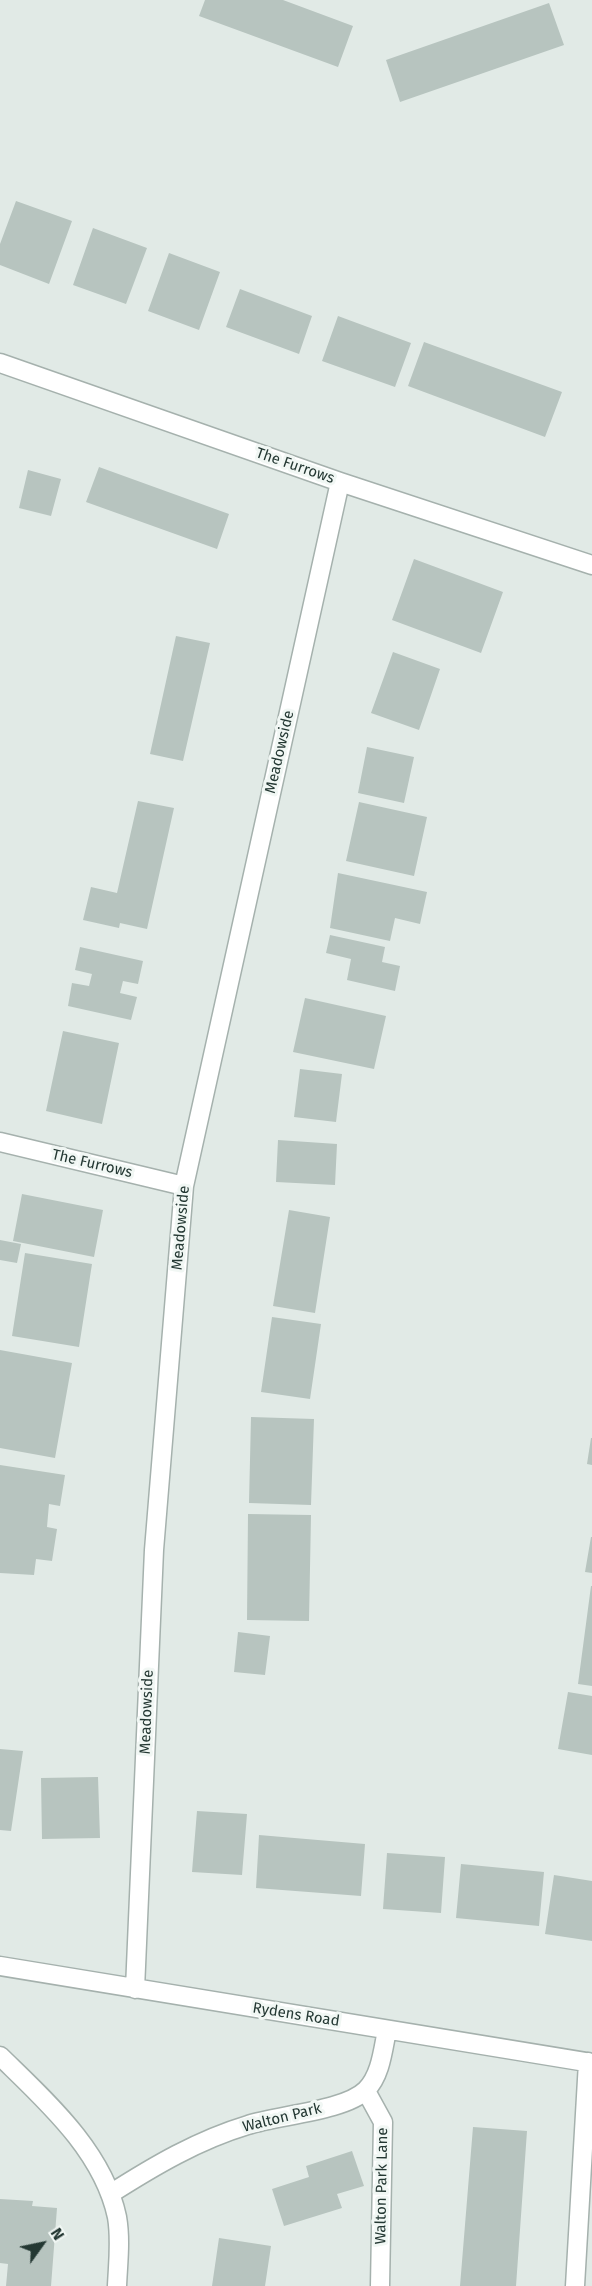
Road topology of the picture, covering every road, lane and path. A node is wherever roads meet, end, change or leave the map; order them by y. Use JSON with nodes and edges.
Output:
{"nodes":[{"id":1,"x":0,"y":363,"type":"edge"},
{"id":2,"x":340,"y":482,"type":"junction"},
{"id":3,"x":592,"y":565,"type":"edge"},
{"id":4,"x":0,"y":1142,"type":"edge"},
{"id":5,"x":184,"y":1186,"type":"junction"},
{"id":6,"x":0,"y":1966,"type":"edge"},
{"id":7,"x":135,"y":1989,"type":"junction"},
{"id":8,"x":387,"y":2030,"type":"junction"},
{"id":9,"x":0,"y":2056,"type":"edge"},
{"id":10,"x":590,"y":2062,"type":"edge"},
{"id":11,"x":366,"y":2091,"type":"junction"},
{"id":12,"x":110,"y":2194,"type":"junction"},
{"id":13,"x":117,"y":2286,"type":"edge"},
{"id":14,"x":380,"y":2286,"type":"edge"},
{"id":15,"x":574,"y":2286,"type":"edge"}],
"edges":[{"from":1,"to":2,"type":"street","name":"The Furrows"},
{"from":2,"to":3,"type":"street","name":"The Furrows"},
{"from":2,"to":5,"type":"street","name":"Meadowside"},
{"from":4,"to":5,"type":"street","name":"The Furrows"},
{"from":5,"to":7,"type":"street","name":"Meadowside"},
{"from":6,"to":7,"type":"street","name":"Rydens Road"},
{"from":7,"to":8,"type":"street","name":"Rydens Road"},
{"from":8,"to":10,"type":"street","name":"Rydens Road"},
{"from":8,"to":11,"type":"street"},
{"from":9,"to":12,"type":"street"},
{"from":10,"to":15,"type":"street"},
{"from":11,"to":12,"type":"street","name":"Walton Park"},
{"from":11,"to":14,"type":"street","name":"Walton Park Lane"},
{"from":12,"to":13,"type":"street"}]}
